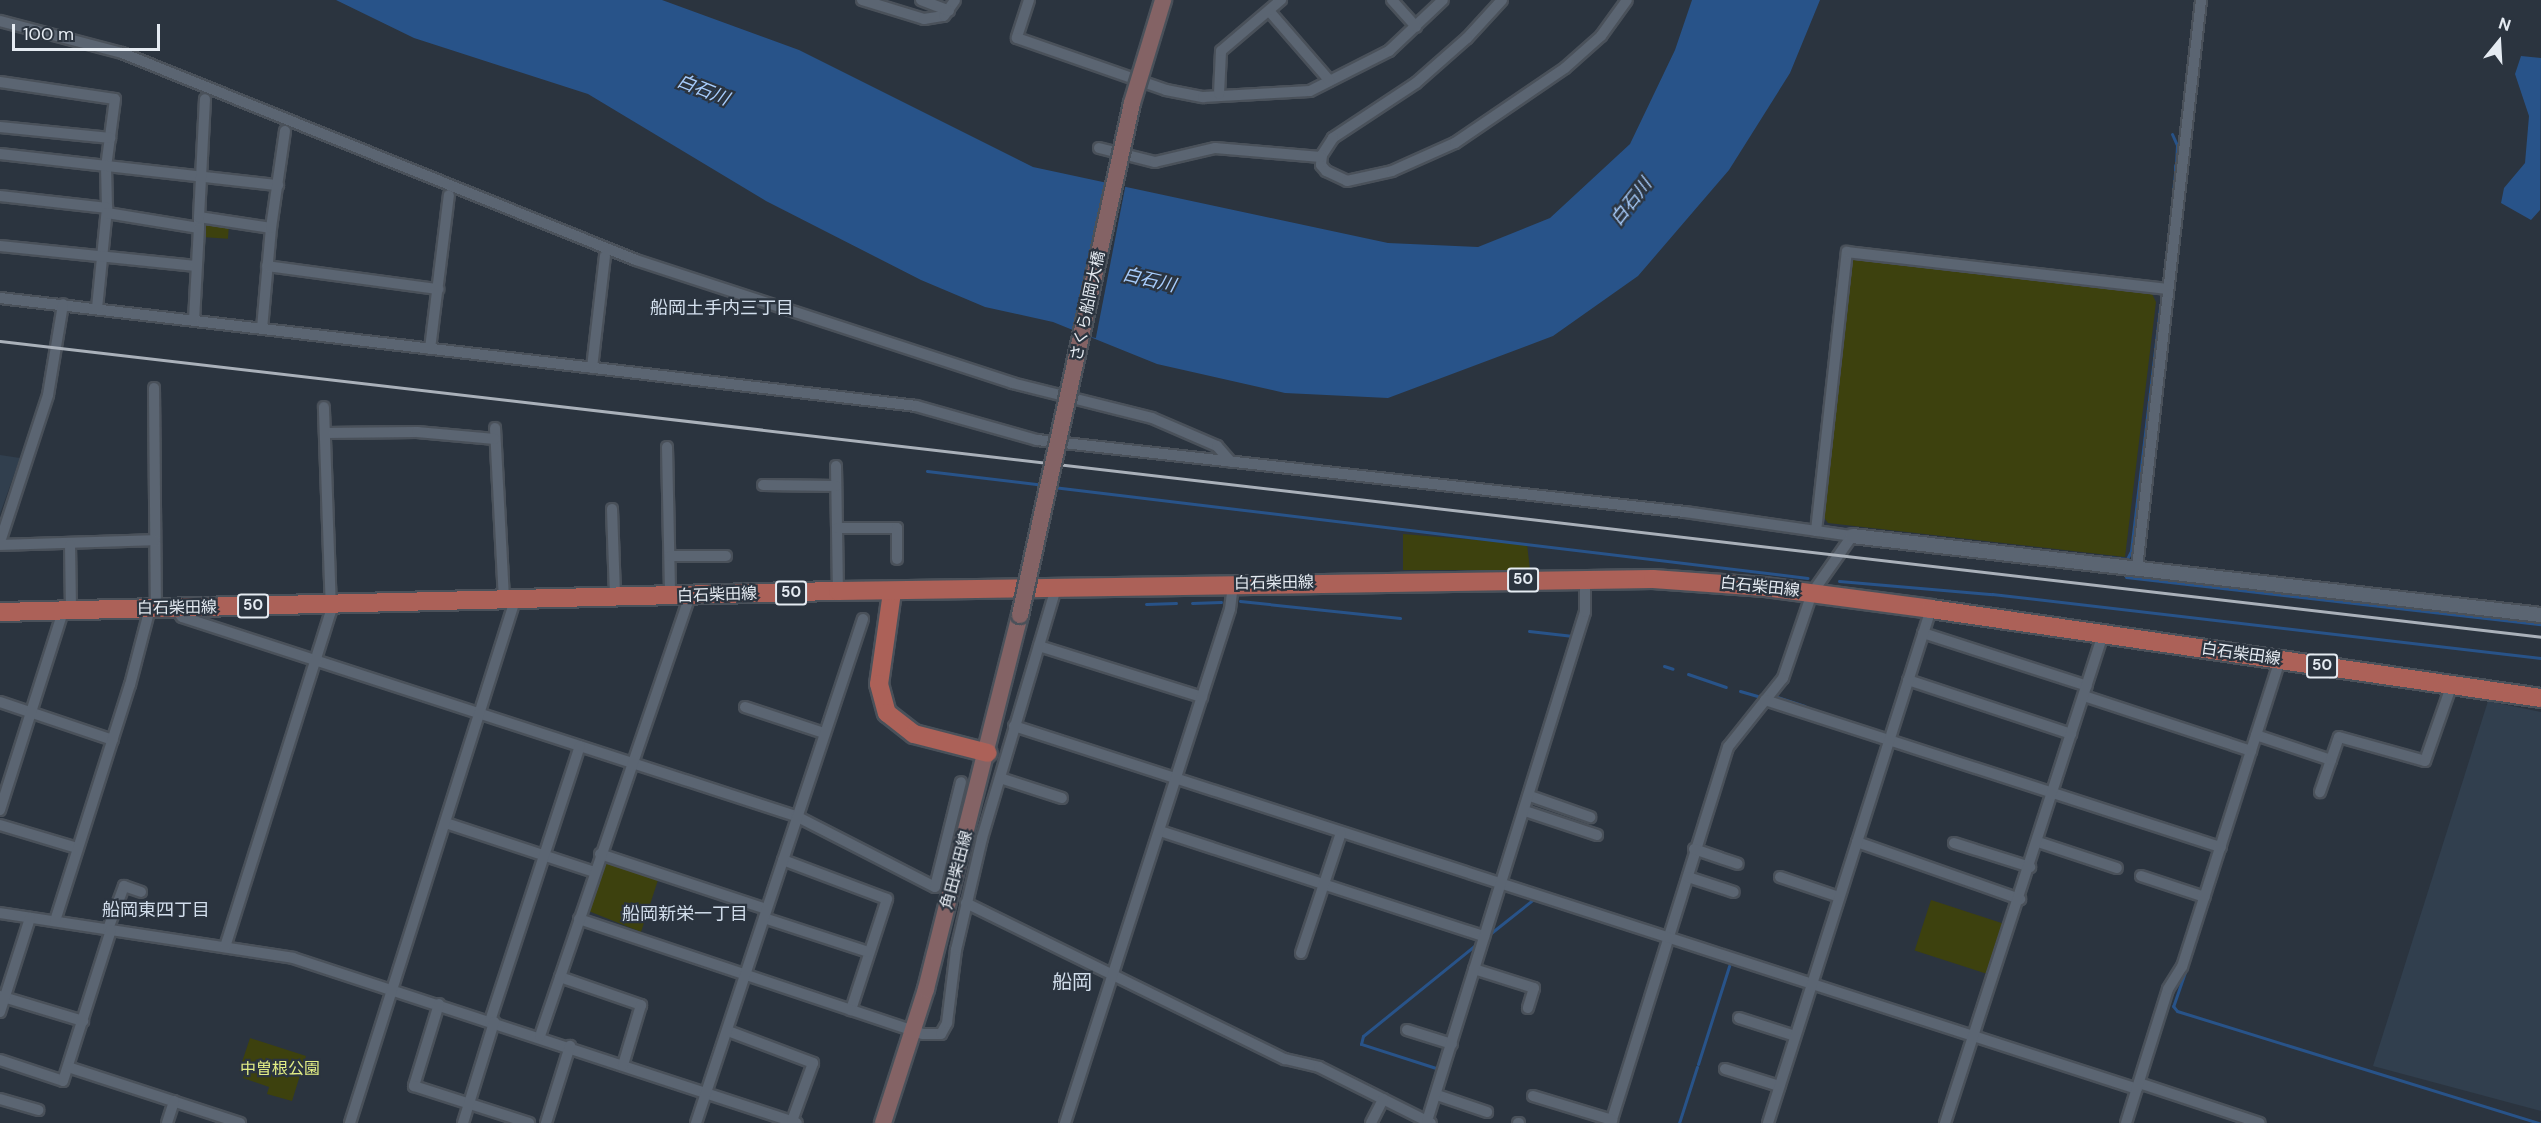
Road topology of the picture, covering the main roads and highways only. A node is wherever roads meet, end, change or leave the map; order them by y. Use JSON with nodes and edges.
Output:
{"nodes":[{"id":1,"x":1163,"y":0,"type":"edge"},
{"id":2,"x":892,"y":592,"type":"junction"},
{"id":3,"x":0,"y":612,"type":"edge"},
{"id":4,"x":1020,"y":615,"type":"joint"},
{"id":5,"x":2541,"y":698,"type":"edge"},
{"id":6,"x":988,"y":753,"type":"junction"},
{"id":7,"x":883,"y":1123,"type":"edge"}],
"edges":[{"from":1,"to":4,"type":"main road","name":"さくら船岡大橋","bridge":true},
{"from":2,"to":3,"type":"main road","name":"白石柴田線","number":"50"},
{"from":2,"to":5,"type":"main road","name":"白石柴田線","number":"50"},
{"from":2,"to":6,"type":"main road"},
{"from":4,"to":6,"type":"main road","name":"角田柴田線"},
{"from":6,"to":7,"type":"main road","name":"角田柴田線"}]}
